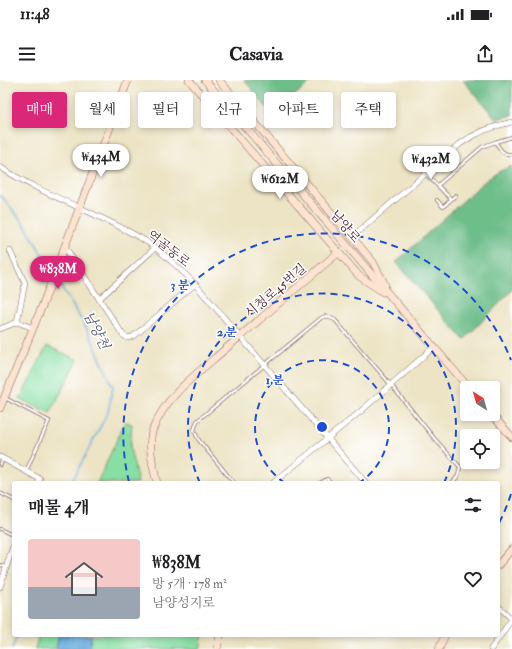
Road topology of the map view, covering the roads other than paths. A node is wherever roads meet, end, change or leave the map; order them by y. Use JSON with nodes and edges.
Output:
{"nodes":[{"id":1,"x":128,"y":80,"type":"edge"},
{"id":2,"x":132,"y":80,"type":"edge"},
{"id":3,"x":189,"y":80,"type":"edge"},
{"id":4,"x":205,"y":80,"type":"edge"},
{"id":5,"x":219,"y":80,"type":"edge"},
{"id":6,"x":124,"y":91,"type":"junction"},
{"id":7,"x":512,"y":122,"type":"edge"},
{"id":8,"x":512,"y":137,"type":"edge"},
{"id":9,"x":495,"y":142,"type":"junction"},
{"id":10,"x":512,"y":154,"type":"edge"},
{"id":11,"x":0,"y":167,"type":"edge"},
{"id":12,"x":426,"y":173,"type":"junction"},
{"id":13,"x":438,"y":186,"type":"junction"},
{"id":14,"x":456,"y":195,"type":"dead end"},
{"id":15,"x":451,"y":199,"type":"junction"},
{"id":16,"x":437,"y":200,"type":"dead end"},
{"id":17,"x":79,"y":208,"type":"junction"},
{"id":18,"x":352,"y":237,"type":"junction"},
{"id":19,"x":65,"y":247,"type":"junction"},
{"id":20,"x":155,"y":248,"type":"junction"},
{"id":21,"x":10,"y":251,"type":"dead end"},
{"id":22,"x":339,"y":252,"type":"junction"},
{"id":23,"x":195,"y":284,"type":"junction"},
{"id":24,"x":392,"y":298,"type":"junction"},
{"id":25,"x":99,"y":299,"type":"junction"},
{"id":26,"x":17,"y":322,"type":"junction"},
{"id":27,"x":33,"y":328,"type":"junction"},
{"id":28,"x":0,"y":329,"type":"edge"},
{"id":29,"x":239,"y":337,"type":"junction"},
{"id":30,"x":434,"y":347,"type":"junction"},
{"id":31,"x":264,"y":365,"type":"junction"},
{"id":32,"x":462,"y":381,"type":"edge"},
{"id":33,"x":391,"y":385,"type":"junction"},
{"id":34,"x":4,"y":398,"type":"junction"},
{"id":35,"x":0,"y":408,"type":"edge"},
{"id":36,"x":497,"y":421,"type":"edge"},
{"id":37,"x":512,"y":437,"type":"edge"},
{"id":38,"x":327,"y":438,"type":"junction"},
{"id":39,"x":1,"y":458,"type":"edge"},
{"id":40,"x":0,"y":465,"type":"edge"},
{"id":41,"x":26,"y":471,"type":"junction"},
{"id":42,"x":39,"y":481,"type":"edge"},
{"id":43,"x":157,"y":481,"type":"edge"},
{"id":44,"x":232,"y":481,"type":"edge"},
{"id":45,"x":275,"y":481,"type":"edge"},
{"id":46,"x":364,"y":481,"type":"edge"},
{"id":47,"x":454,"y":481,"type":"edge"},
{"id":48,"x":0,"y":493,"type":"edge"},
{"id":49,"x":12,"y":499,"type":"edge"},
{"id":50,"x":0,"y":529,"type":"edge"},
{"id":51,"x":12,"y":535,"type":"edge"},
{"id":52,"x":12,"y":549,"type":"edge"},
{"id":53,"x":512,"y":549,"type":"edge"},
{"id":54,"x":500,"y":563,"type":"edge"},
{"id":55,"x":0,"y":565,"type":"edge"},
{"id":56,"x":6,"y":567,"type":"junction"},
{"id":57,"x":0,"y":587,"type":"edge"},
{"id":58,"x":500,"y":608,"type":"edge"},
{"id":59,"x":512,"y":619,"type":"edge"},
{"id":60,"x":500,"y":636,"type":"edge"},
{"id":61,"x":220,"y":637,"type":"edge"},
{"id":62,"x":444,"y":637,"type":"edge"},
{"id":63,"x":499,"y":637,"type":"edge"},
{"id":64,"x":217,"y":649,"type":"edge"},
{"id":65,"x":439,"y":649,"type":"edge"},
{"id":66,"x":491,"y":649,"type":"edge"}],
"edges":[{"from":1,"to":6,"type":"main road"},
{"from":2,"to":6,"type":"main road"},
{"from":3,"to":22,"type":"main road"},
{"from":4,"to":24,"type":"main road","name":"남양로"},
{"from":5,"to":18,"type":"main road"},
{"from":6,"to":17,"type":"main road"},
{"from":7,"to":12,"type":"street"},
{"from":8,"to":9,"type":"lane"},
{"from":9,"to":10,"type":"lane"},
{"from":9,"to":13,"type":"lane"},
{"from":11,"to":17,"type":"street","name":"역골동로"},
{"from":12,"to":13,"type":"lane"},
{"from":12,"to":18,"type":"street"},
{"from":13,"to":15,"type":"lane"},
{"from":14,"to":15,"type":"lane"},
{"from":15,"to":16,"type":"lane"},
{"from":17,"to":19,"type":"main road"},
{"from":17,"to":20,"type":"street","name":"역골동로"},
{"from":18,"to":24,"type":"main road"},
{"from":19,"to":25,"type":"street"},
{"from":19,"to":27,"type":"main road"},
{"from":20,"to":23,"type":"street","name":"역골동로"},
{"from":20,"to":25,"type":"street"},
{"from":21,"to":26,"type":"street"},
{"from":22,"to":24,"type":"main road"},
{"from":22,"to":29,"type":"main road","name":"시청로45번길"},
{"from":23,"to":25,"type":"street"},
{"from":23,"to":29,"type":"street","name":"역골동로"},
{"from":24,"to":30,"type":"main road","name":"남양로"},
{"from":26,"to":27,"type":"street"},
{"from":26,"to":28,"type":"street"},
{"from":27,"to":34,"type":"main road"},
{"from":29,"to":31,"type":"street","name":"역골동로"},
{"from":29,"to":43,"type":"main road","name":"시청로45번길"},
{"from":30,"to":32,"type":"main road","name":"남양로"},
{"from":30,"to":33,"type":"street"},
{"from":31,"to":33,"type":"lane"},
{"from":31,"to":38,"type":"street","name":"역골동로"},
{"from":31,"to":44,"type":"lane"},
{"from":33,"to":38,"type":"street"},
{"from":33,"to":47,"type":"lane"},
{"from":34,"to":35,"type":"main road"},
{"from":34,"to":41,"type":"lane"},
{"from":36,"to":37,"type":"main road"},
{"from":38,"to":45,"type":"street"},
{"from":38,"to":46,"type":"street","name":"역골동로"},
{"from":39,"to":40,"type":"lane"},
{"from":39,"to":41,"type":"street"},
{"from":41,"to":42,"type":"street"},
{"from":48,"to":49,"type":"lane"},
{"from":50,"to":51,"type":"lane"},
{"from":52,"to":56,"type":"street"},
{"from":53,"to":54,"type":"main road"},
{"from":55,"to":56,"type":"lane"},
{"from":56,"to":57,"type":"street"},
{"from":58,"to":59,"type":"street"},
{"from":59,"to":60,"type":"street"},
{"from":61,"to":64,"type":"main road"},
{"from":62,"to":65,"type":"main road"},
{"from":63,"to":66,"type":"street"}]}
